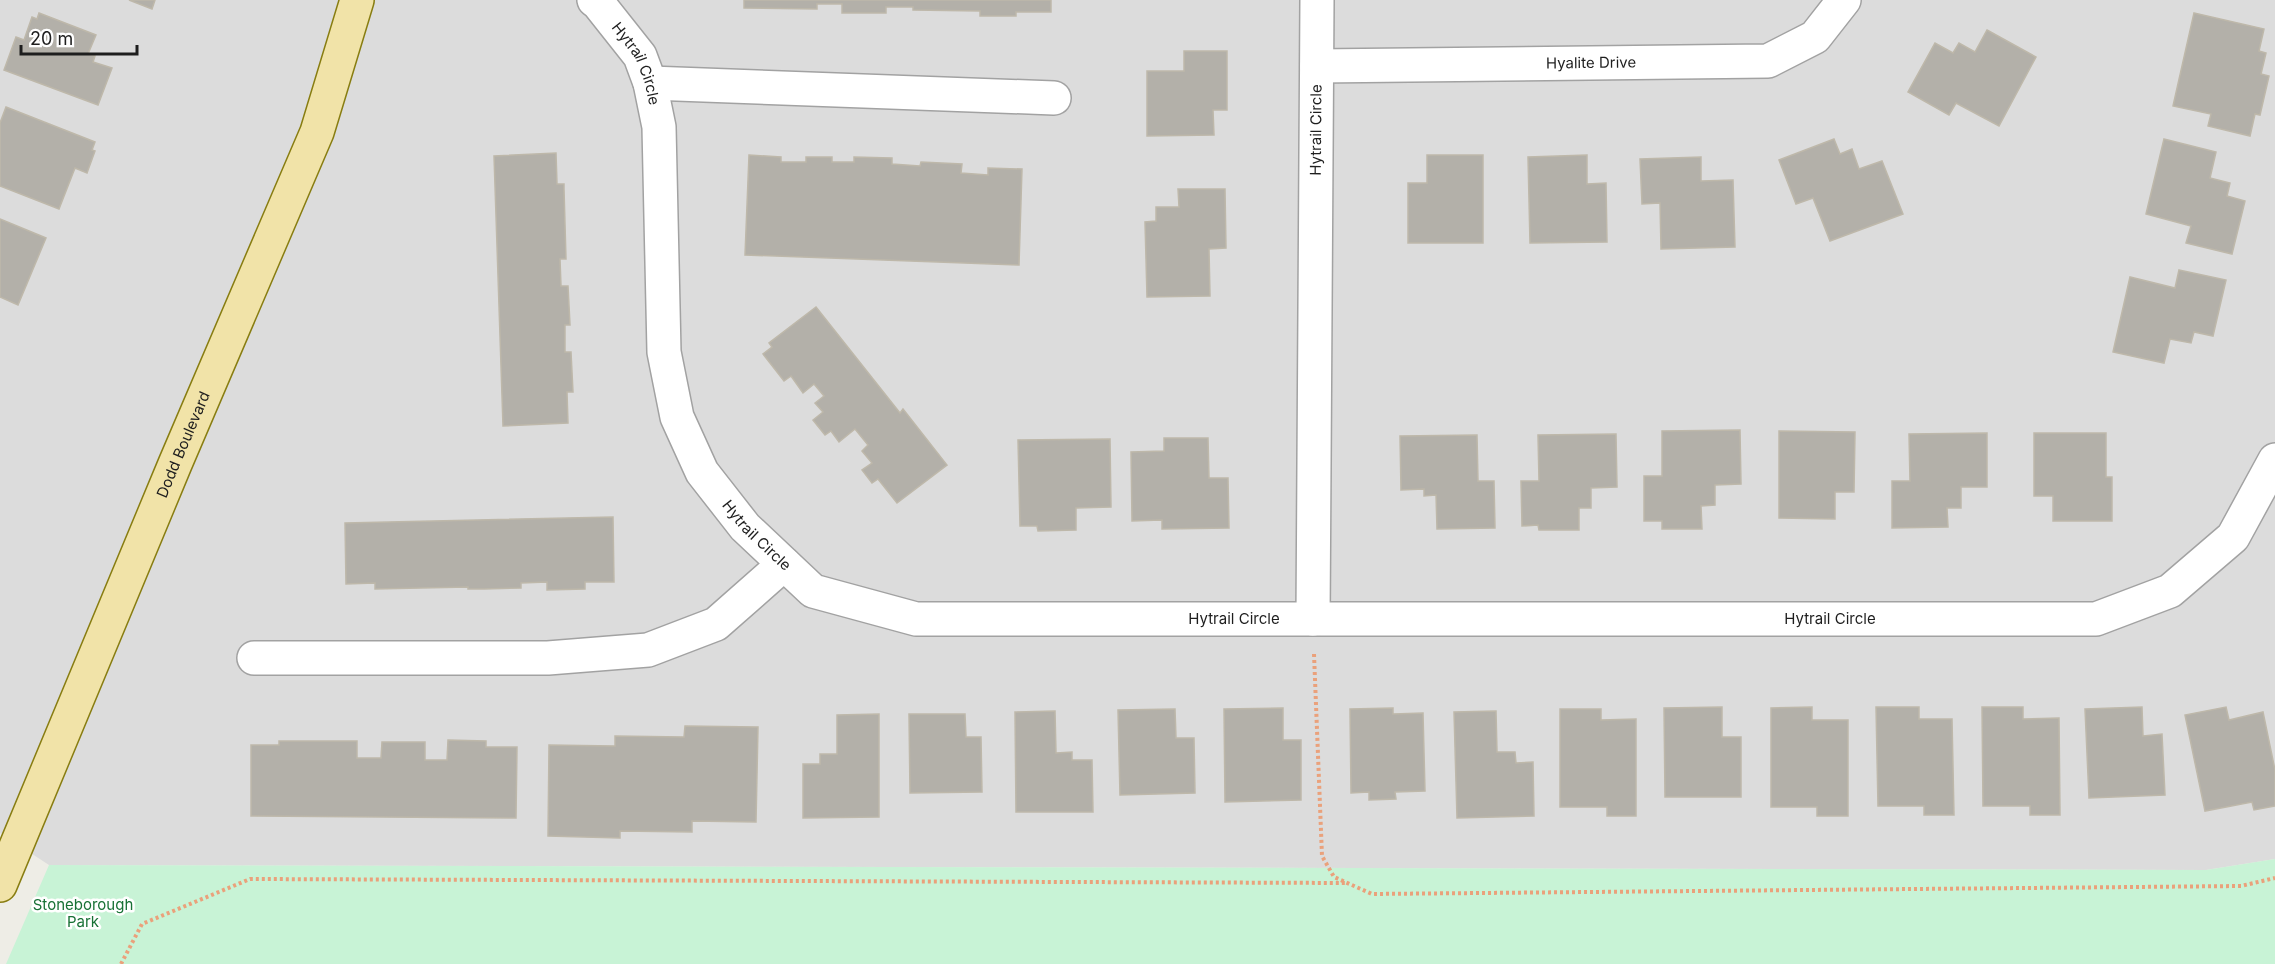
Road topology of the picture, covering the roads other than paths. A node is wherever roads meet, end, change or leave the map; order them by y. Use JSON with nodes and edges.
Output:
{"nodes":[{"id":1,"x":357,"y":0,"type":"edge"},
{"id":2,"x":594,"y":0,"type":"edge"},
{"id":3,"x":1317,"y":0,"type":"edge"},
{"id":4,"x":1844,"y":0,"type":"edge"},
{"id":5,"x":1317,"y":66,"type":"junction"},
{"id":6,"x":650,"y":83,"type":"junction"},
{"id":7,"x":1054,"y":98,"type":"dead end"},
{"id":8,"x":2275,"y":460,"type":"edge"},
{"id":9,"x":784,"y":564,"type":"junction"},
{"id":10,"x":1313,"y":619,"type":"junction"},
{"id":11,"x":254,"y":658,"type":"dead end"},
{"id":12,"x":0,"y":885,"type":"edge"}],
"edges":[{"from":1,"to":12,"type":"main road","name":"Dodd Boulevard"},
{"from":2,"to":6,"type":"street","name":"Hytrail Circle"},
{"from":3,"to":5,"type":"street","name":"Hytrail Circle"},
{"from":4,"to":5,"type":"street","name":"Hyalite Drive"},
{"from":5,"to":10,"type":"street","name":"Hytrail Circle"},
{"from":6,"to":7,"type":"street"},
{"from":6,"to":9,"type":"street","name":"Hytrail Circle"},
{"from":8,"to":10,"type":"street","name":"Hytrail Circle"},
{"from":9,"to":10,"type":"street","name":"Hytrail Circle"},
{"from":9,"to":11,"type":"street"}]}
